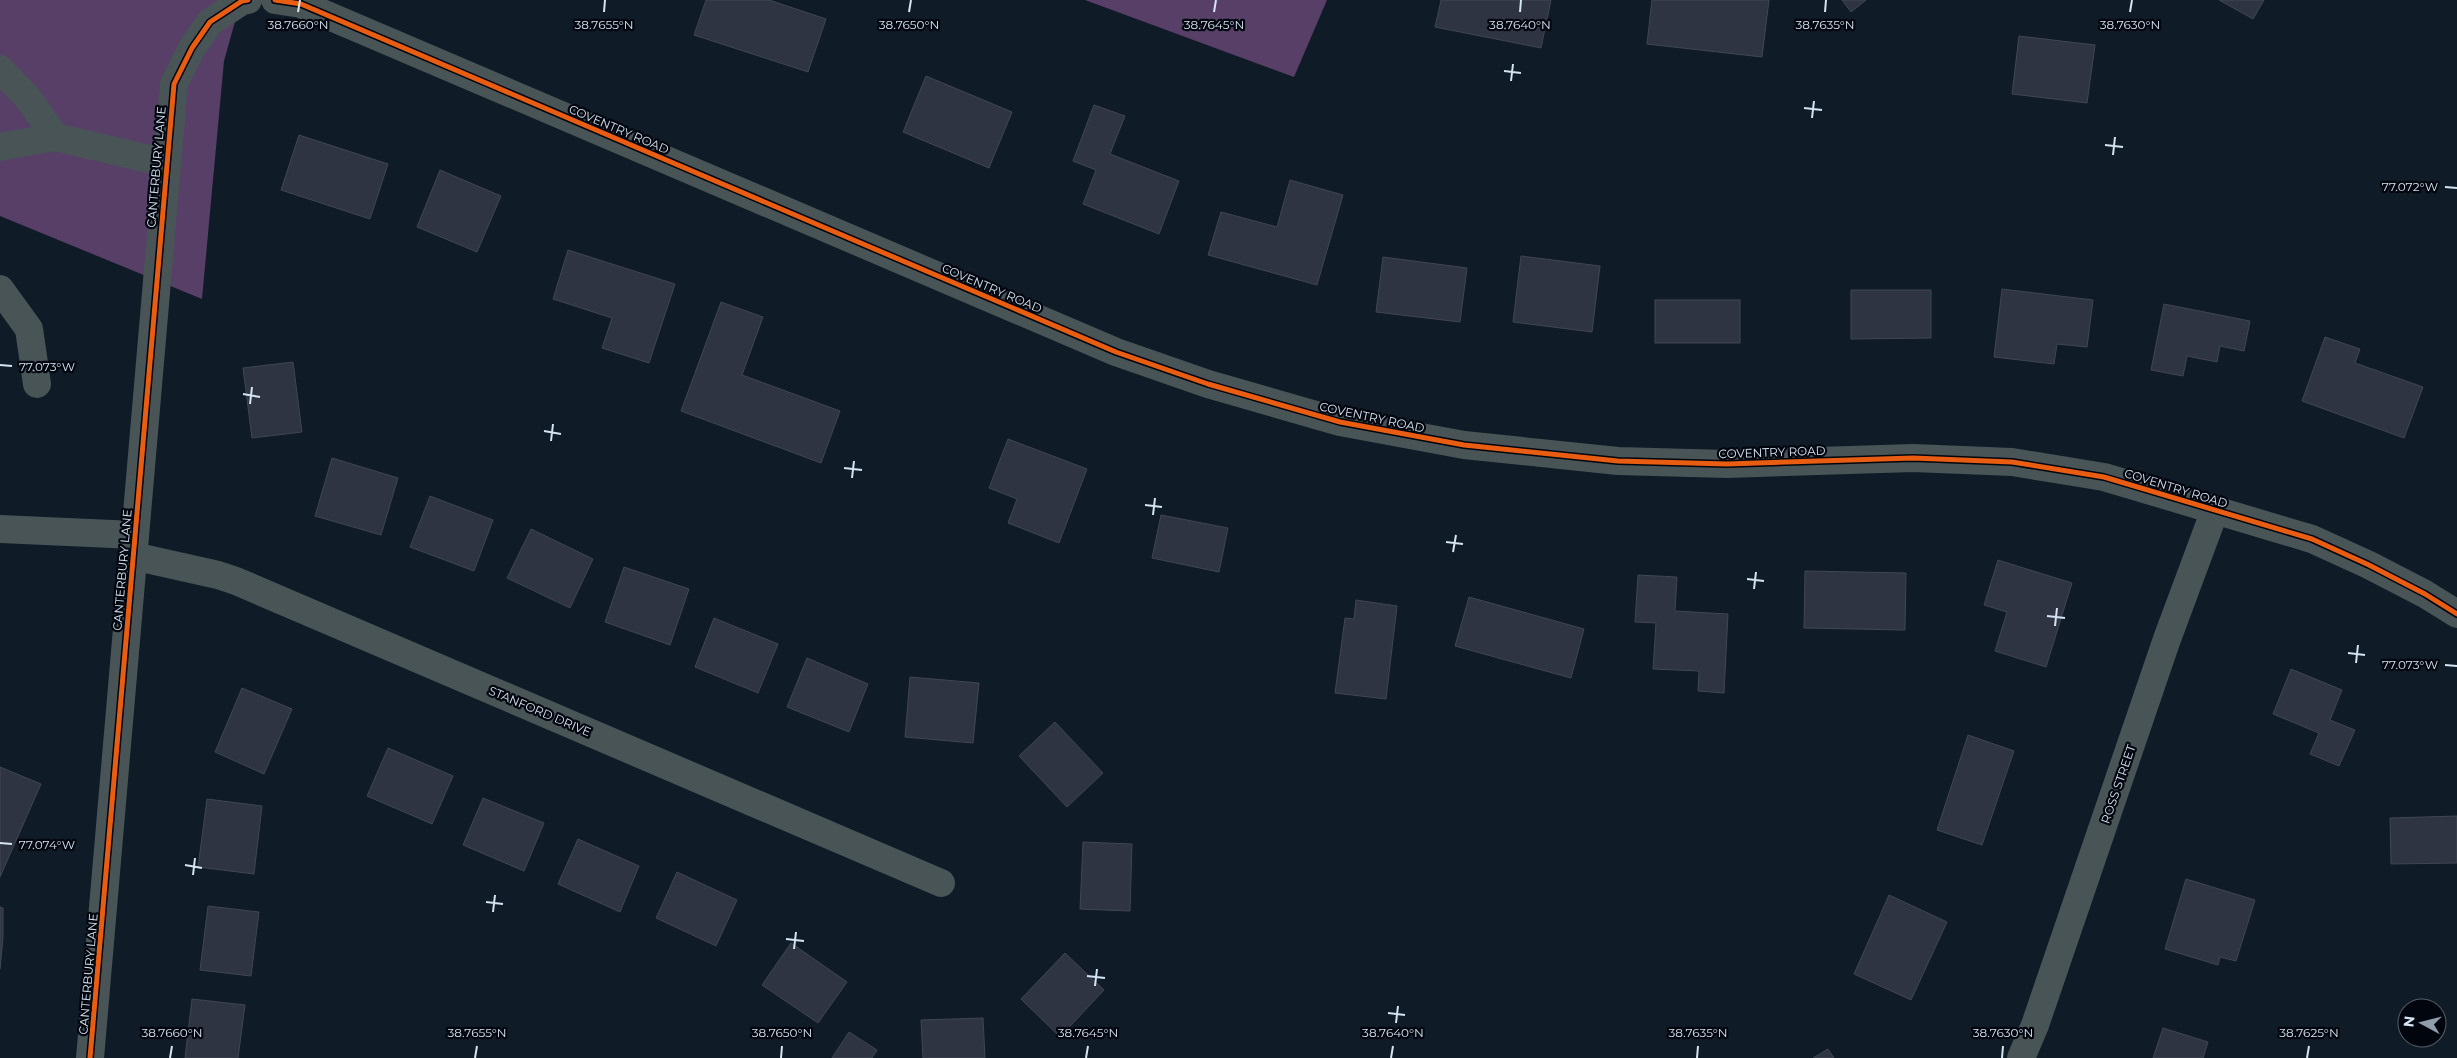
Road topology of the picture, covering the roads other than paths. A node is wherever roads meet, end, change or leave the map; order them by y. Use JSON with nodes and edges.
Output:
{"nodes":[{"id":1,"x":248,"y":0,"type":"edge"},
{"id":2,"x":274,"y":0,"type":"edge"},
{"id":3,"x":0,"y":70,"type":"edge"},
{"id":4,"x":56,"y":137,"type":"junction"},
{"id":5,"x":0,"y":147,"type":"edge"},
{"id":6,"x":166,"y":163,"type":"junction"},
{"id":7,"x":0,"y":289,"type":"edge"},
{"id":8,"x":37,"y":384,"type":"dead end"},
{"id":9,"x":2215,"y":510,"type":"junction"},
{"id":10,"x":0,"y":529,"type":"edge"},
{"id":11,"x":134,"y":546,"type":"junction"},
{"id":12,"x":2457,"y":614,"type":"edge"},
{"id":13,"x":941,"y":883,"type":"dead end"},
{"id":14,"x":90,"y":1058,"type":"edge"},
{"id":15,"x":2021,"y":1058,"type":"edge"}],
"edges":[{"from":1,"to":6,"type":"street","name":"CANTERBURY LANE"},
{"from":2,"to":9,"type":"street","name":"COVENTRY ROAD"},
{"from":3,"to":4,"type":"street"},
{"from":4,"to":5,"type":"street"},
{"from":4,"to":6,"type":"street"},
{"from":6,"to":11,"type":"street","name":"CANTERBURY LANE"},
{"from":7,"to":8,"type":"street"},
{"from":9,"to":12,"type":"street","name":"COVENTRY ROAD"},
{"from":9,"to":15,"type":"street","name":"ROSS STREET"},
{"from":10,"to":11,"type":"street","name":"STANFORD DRIVE"},
{"from":11,"to":13,"type":"street","name":"STANFORD DRIVE"},
{"from":11,"to":14,"type":"street","name":"CANTERBURY LANE"}]}
